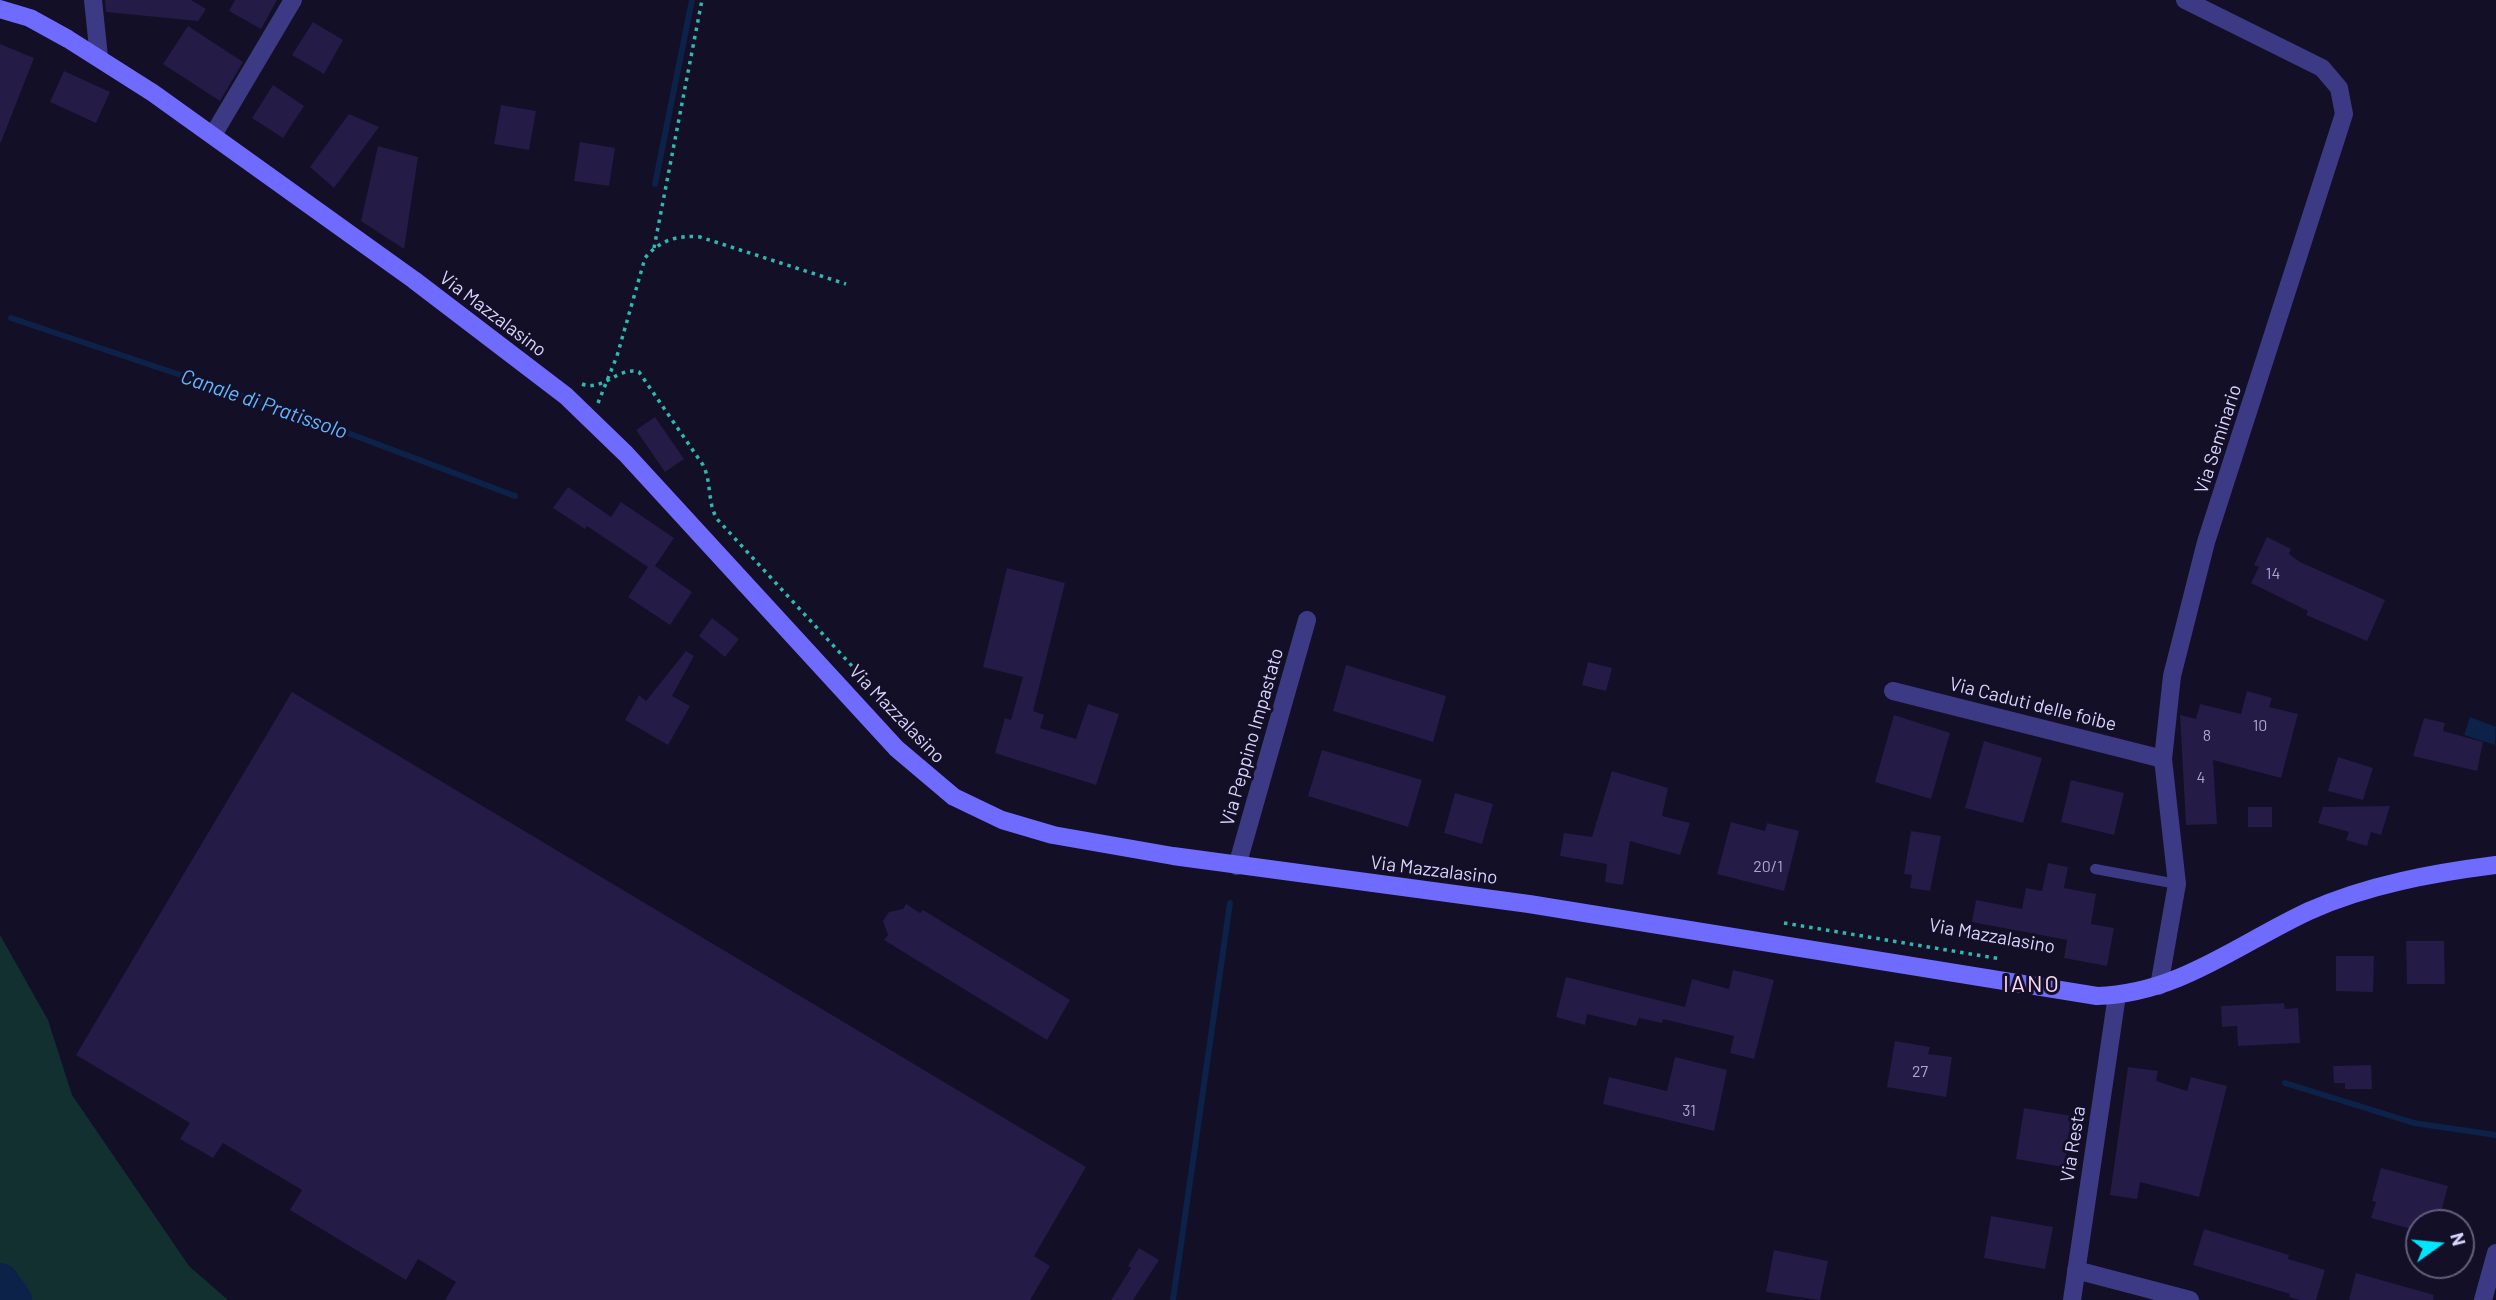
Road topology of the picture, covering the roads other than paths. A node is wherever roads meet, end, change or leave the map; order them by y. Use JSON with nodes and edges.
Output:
{"nodes":[{"id":1,"x":93,"y":0,"type":"edge"},
{"id":2,"x":293,"y":0,"type":"edge"},
{"id":3,"x":2185,"y":0,"type":"edge"},
{"id":4,"x":0,"y":9,"type":"edge"},
{"id":5,"x":99,"y":57,"type":"junction"},
{"id":6,"x":213,"y":135,"type":"junction"},
{"id":7,"x":1307,"y":620,"type":"dead end"},
{"id":8,"x":1893,"y":691,"type":"dead end"},
{"id":9,"x":2163,"y":758,"type":"junction"},
{"id":10,"x":2496,"y":865,"type":"edge"},
{"id":11,"x":1237,"y":866,"type":"junction"},
{"id":12,"x":2095,"y":869,"type":"dead end"},
{"id":13,"x":2177,"y":884,"type":"junction"},
{"id":14,"x":2160,"y":986,"type":"junction"},
{"id":15,"x":2117,"y":995,"type":"junction"},
{"id":16,"x":2496,"y":1253,"type":"edge"},
{"id":17,"x":2076,"y":1270,"type":"junction"},
{"id":18,"x":2072,"y":1300,"type":"edge"},
{"id":19,"x":2190,"y":1300,"type":"edge"},
{"id":20,"x":2483,"y":1300,"type":"edge"}],
"edges":[{"from":1,"to":5,"type":"street"},
{"from":2,"to":6,"type":"street"},
{"from":3,"to":9,"type":"street","name":"Via Seminario"},
{"from":4,"to":5,"type":"main road","name":"Via Mazzalasino"},
{"from":5,"to":6,"type":"main road","name":"Via Mazzalasino"},
{"from":6,"to":11,"type":"main road","name":"Via Mazzalasino"},
{"from":7,"to":11,"type":"street","name":"Via Peppino Impastato"},
{"from":8,"to":9,"type":"street","name":"Via Caduti delle foibe"},
{"from":9,"to":13,"type":"street","name":"Via Seminario"},
{"from":10,"to":14,"type":"main road","name":"Via Mazzalasino"},
{"from":11,"to":15,"type":"main road","name":"Via Mazzalasino"},
{"from":12,"to":13,"type":"lane"},
{"from":13,"to":14,"type":"street","name":"Via Seminario"},
{"from":14,"to":15,"type":"main road","name":"Via Mazzalasino"},
{"from":15,"to":17,"type":"street","name":"Via Resta"},
{"from":16,"to":20,"type":"street"},
{"from":17,"to":18,"type":"street","name":"Via Resta"},
{"from":17,"to":19,"type":"street"}]}
